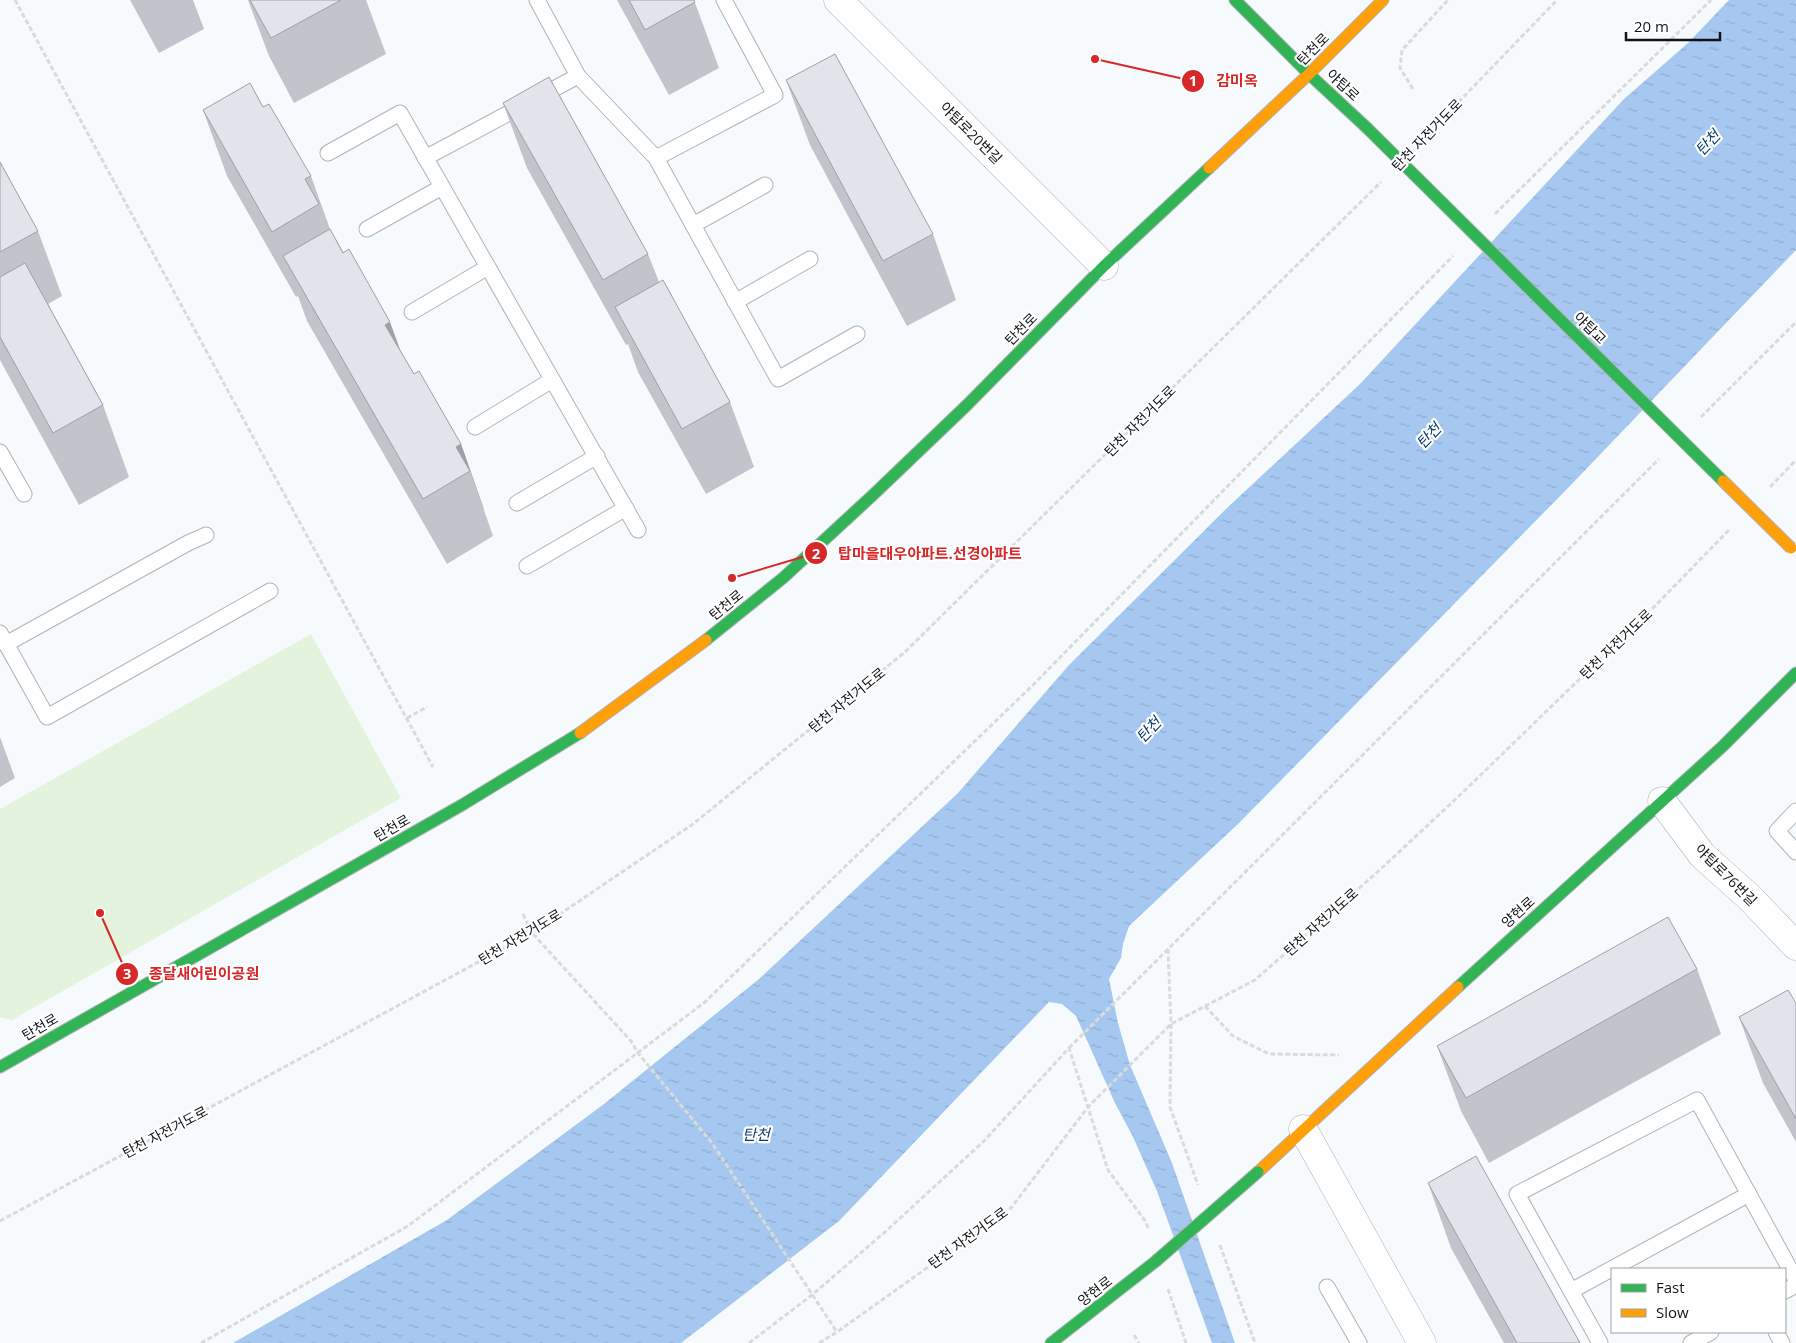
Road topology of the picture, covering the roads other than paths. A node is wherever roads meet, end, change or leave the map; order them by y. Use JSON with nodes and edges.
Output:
{"nodes":[{"id":1,"x":537,"y":0,"type":"edge"},
{"id":2,"x":724,"y":0,"type":"edge"},
{"id":3,"x":838,"y":0,"type":"edge"},
{"id":4,"x":1235,"y":0,"type":"edge"},
{"id":5,"x":1382,"y":0,"type":"edge"},
{"id":6,"x":1309,"y":74,"type":"junction"},
{"id":7,"x":578,"y":76,"type":"junction"},
{"id":8,"x":1367,"y":128,"type":"joint"},
{"id":9,"x":328,"y":153,"type":"dead end"},
{"id":10,"x":425,"y":158,"type":"junction"},
{"id":11,"x":656,"y":158,"type":"junction"},
{"id":12,"x":765,"y":185,"type":"dead end"},
{"id":13,"x":442,"y":187,"type":"junction"},
{"id":14,"x":693,"y":225,"type":"junction"},
{"id":15,"x":367,"y":229,"type":"dead end"},
{"id":16,"x":810,"y":259,"type":"dead end"},
{"id":17,"x":1104,"y":266,"type":"junction"},
{"id":18,"x":488,"y":267,"type":"junction"},
{"id":19,"x":735,"y":302,"type":"junction"},
{"id":20,"x":412,"y":312,"type":"dead end"},
{"id":21,"x":857,"y":334,"type":"dead end"},
{"id":22,"x":552,"y":380,"type":"junction"},
{"id":23,"x":475,"y":427,"type":"dead end"},
{"id":24,"x":0,"y":452,"type":"edge"},
{"id":25,"x":597,"y":456,"type":"junction"},
{"id":26,"x":24,"y":494,"type":"dead end"},
{"id":27,"x":517,"y":503,"type":"dead end"},
{"id":28,"x":626,"y":508,"type":"junction"},
{"id":29,"x":638,"y":530,"type":"dead end"},
{"id":30,"x":206,"y":535,"type":"dead end"},
{"id":31,"x":1794,"y":551,"type":"edge"},
{"id":32,"x":527,"y":566,"type":"dead end"},
{"id":33,"x":270,"y":591,"type":"dead end"},
{"id":34,"x":3,"y":639,"type":"edge"},
{"id":35,"x":1796,"y":673,"type":"edge"},
{"id":36,"x":1662,"y":801,"type":"junction"},
{"id":37,"x":1796,"y":811,"type":"edge"},
{"id":38,"x":1796,"y":852,"type":"edge"},
{"id":39,"x":1796,"y":946,"type":"edge"},
{"id":40,"x":0,"y":1067,"type":"edge"},
{"id":41,"x":1303,"y":1129,"type":"junction"},
{"id":42,"x":1749,"y":1194,"type":"junction"},
{"id":43,"x":1613,"y":1268,"type":"edge"},
{"id":44,"x":1611,"y":1269,"type":"edge"},
{"id":45,"x":1796,"y":1280,"type":"edge"},
{"id":46,"x":1327,"y":1287,"type":"dead end"},
{"id":47,"x":1571,"y":1291,"type":"junction"},
{"id":48,"x":1709,"y":1333,"type":"edge"},
{"id":49,"x":1051,"y":1343,"type":"edge"},
{"id":50,"x":1359,"y":1343,"type":"edge"},
{"id":51,"x":1422,"y":1343,"type":"edge"},
{"id":52,"x":1600,"y":1343,"type":"edge"},
{"id":53,"x":1691,"y":1343,"type":"edge"}],
"edges":[{"from":1,"to":7,"type":"lane"},
{"from":2,"to":11,"type":"lane"},
{"from":3,"to":17,"type":"street","name":"야탑로20번길"},
{"from":4,"to":6,"type":"main road","name":"야탑로"},
{"from":5,"to":6,"type":"main road","name":"탄천로"},
{"from":6,"to":8,"type":"main road","name":"야탑로"},
{"from":6,"to":17,"type":"main road","name":"탄천로"},
{"from":7,"to":10,"type":"lane"},
{"from":7,"to":11,"type":"lane"},
{"from":8,"to":31,"type":"main road","name":"야탑교","bridge":true},
{"from":9,"to":10,"type":"lane"},
{"from":10,"to":13,"type":"lane"},
{"from":11,"to":14,"type":"lane"},
{"from":12,"to":14,"type":"lane"},
{"from":13,"to":15,"type":"lane"},
{"from":13,"to":18,"type":"lane"},
{"from":14,"to":19,"type":"lane"},
{"from":16,"to":19,"type":"lane"},
{"from":17,"to":40,"type":"main road","name":"탄천로"},
{"from":18,"to":20,"type":"lane"},
{"from":18,"to":22,"type":"lane"},
{"from":19,"to":21,"type":"lane"},
{"from":22,"to":23,"type":"lane"},
{"from":22,"to":25,"type":"lane"},
{"from":24,"to":26,"type":"lane"},
{"from":25,"to":27,"type":"lane"},
{"from":25,"to":28,"type":"lane"},
{"from":28,"to":29,"type":"lane"},
{"from":28,"to":32,"type":"lane"},
{"from":30,"to":34,"type":"lane"},
{"from":33,"to":34,"type":"lane"},
{"from":35,"to":36,"type":"main road","name":"양현로"},
{"from":36,"to":39,"type":"street","name":"야탑로76번길"},
{"from":36,"to":41,"type":"main road","name":"양현로"},
{"from":37,"to":38,"type":"lane"},
{"from":41,"to":49,"type":"main road","name":"양현로","bridge":true},
{"from":41,"to":51,"type":"street"},
{"from":42,"to":43,"type":"lane"},
{"from":42,"to":45,"type":"lane"},
{"from":42,"to":47,"type":"lane"},
{"from":44,"to":47,"type":"lane"},
{"from":46,"to":50,"type":"lane"},
{"from":47,"to":52,"type":"lane"},
{"from":48,"to":53,"type":"lane"}]}
